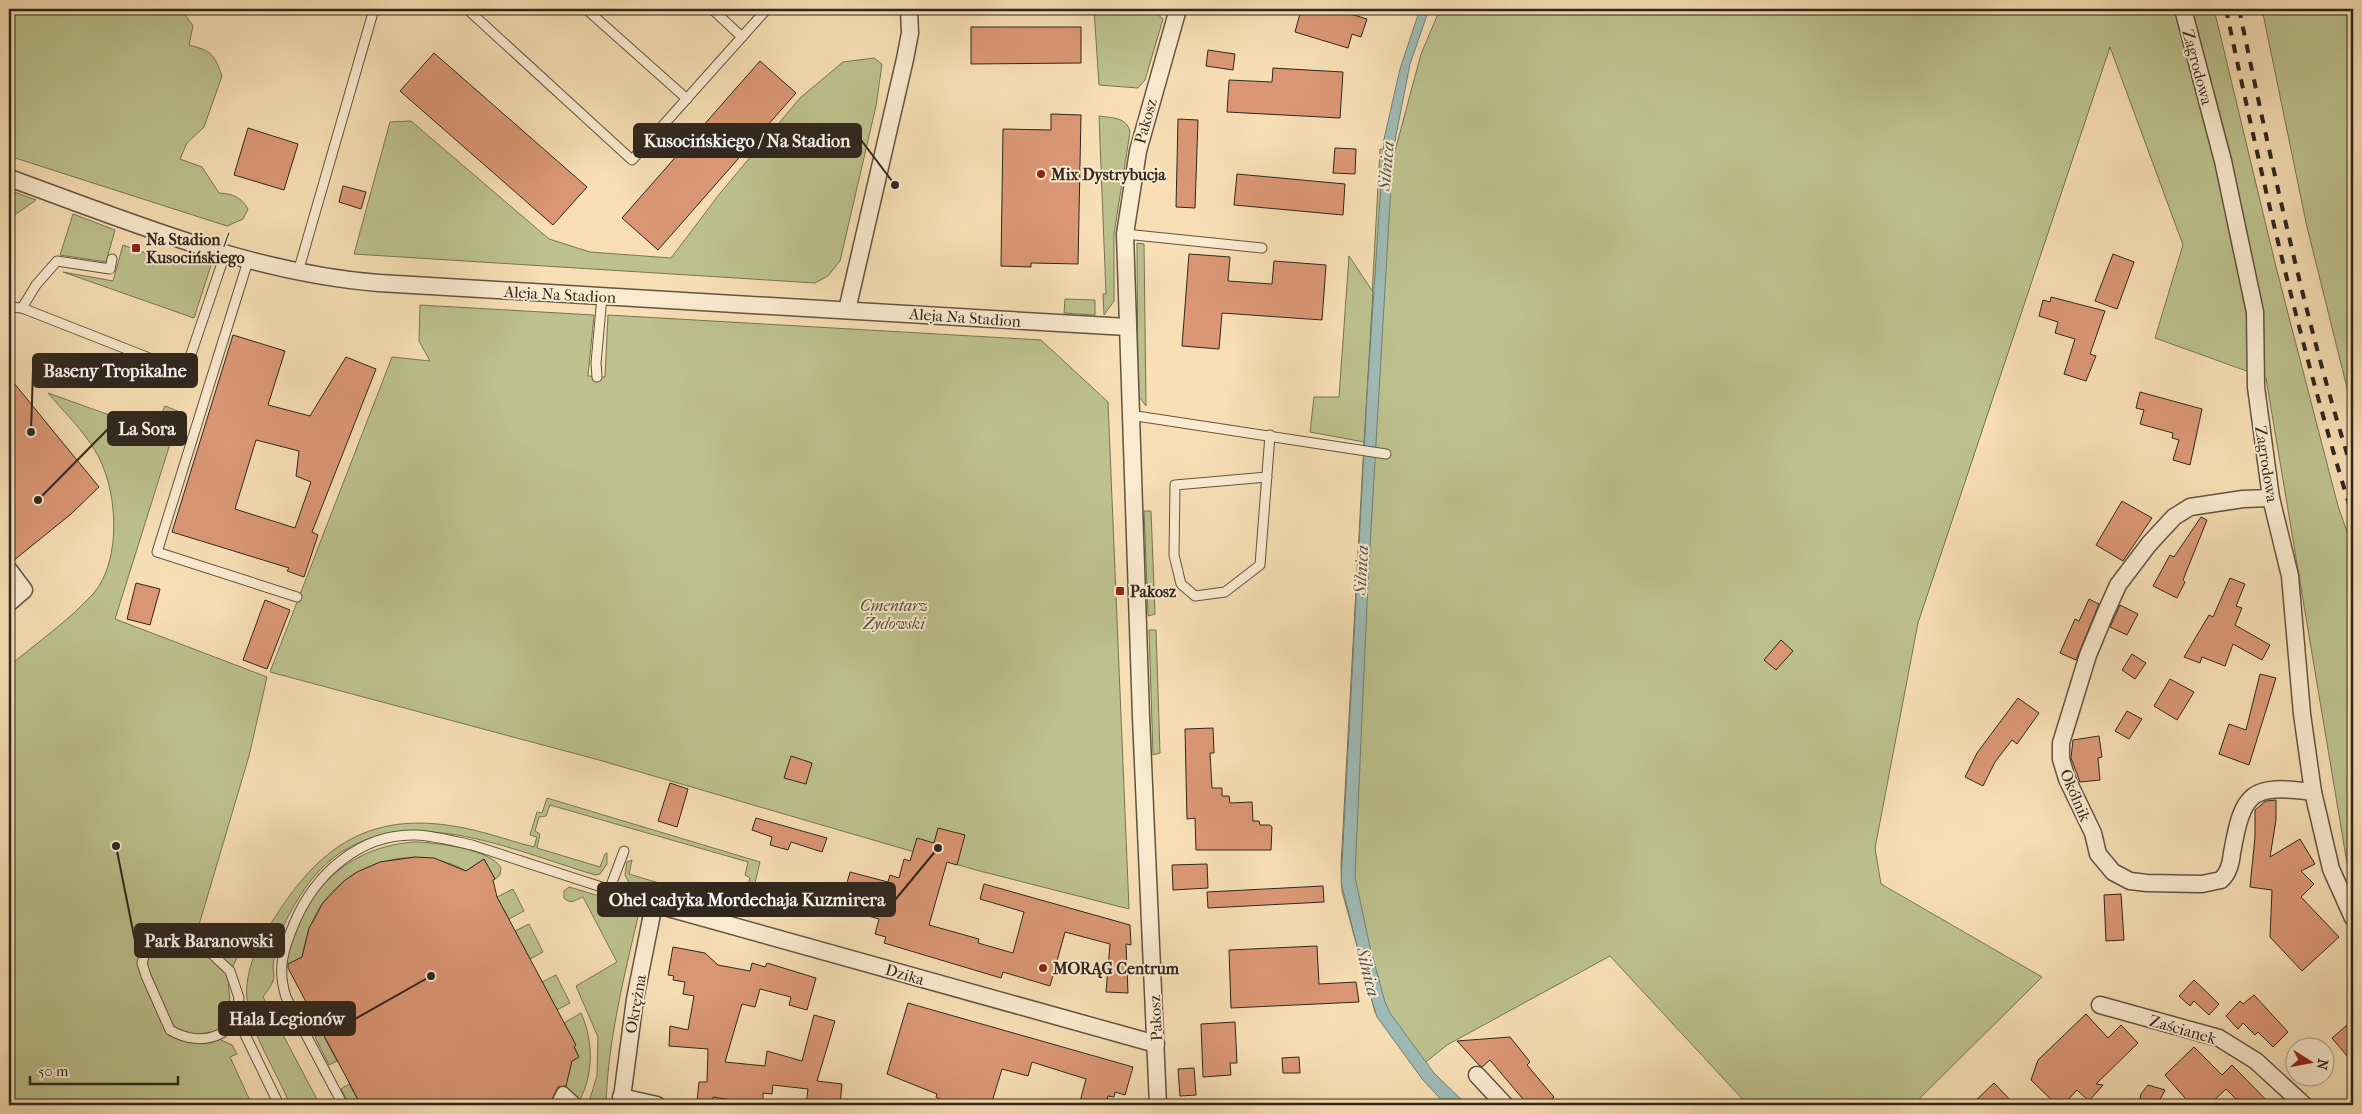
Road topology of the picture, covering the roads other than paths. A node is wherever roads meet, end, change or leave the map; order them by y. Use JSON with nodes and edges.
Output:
{"nodes":[{"id":1,"x":374,"y":9,"type":"edge"},
{"id":2,"x":467,"y":9,"type":"edge"},
{"id":3,"x":586,"y":9,"type":"edge"},
{"id":4,"x":712,"y":9,"type":"edge"},
{"id":5,"x":766,"y":9,"type":"edge"},
{"id":6,"x":909,"y":9,"type":"edge"},
{"id":7,"x":1178,"y":9,"type":"edge"},
{"id":8,"x":2183,"y":9,"type":"edge"},
{"id":9,"x":742,"y":37,"type":"junction"},
{"id":10,"x":687,"y":99,"type":"junction"},
{"id":11,"x":9,"y":178,"type":"edge"},
{"id":12,"x":1125,"y":234,"type":"junction"},
{"id":13,"x":1262,"y":248,"type":"dead end"},
{"id":14,"x":224,"y":254,"type":"junction"},
{"id":15,"x":112,"y":259,"type":"dead end"},
{"id":16,"x":248,"y":261,"type":"junction"},
{"id":17,"x":298,"y":272,"type":"junction"},
{"id":18,"x":602,"y":297,"type":"junction"},
{"id":19,"x":9,"y":307,"type":"edge"},
{"id":20,"x":22,"y":308,"type":"junction"},
{"id":21,"x":847,"y":310,"type":"junction"},
{"id":22,"x":1128,"y":327,"type":"junction"},
{"id":23,"x":597,"y":377,"type":"dead end"},
{"id":24,"x":1130,"y":415,"type":"junction"},
{"id":25,"x":1270,"y":435,"type":"junction"},
{"id":26,"x":1386,"y":454,"type":"dead end"},
{"id":27,"x":1267,"y":477,"type":"junction"},
{"id":28,"x":2272,"y":498,"type":"junction"},
{"id":29,"x":9,"y":570,"type":"edge"},
{"id":30,"x":297,"y":597,"type":"dead end"},
{"id":31,"x":9,"y":603,"type":"edge"},
{"id":32,"x":2313,"y":792,"type":"junction"},
{"id":33,"x":624,"y":851,"type":"dead end"},
{"id":34,"x":610,"y":888,"type":"junction"},
{"id":35,"x":654,"y":904,"type":"junction"},
{"id":36,"x":2353,"y":918,"type":"edge"},
{"id":37,"x":2100,"y":1005,"type":"dead end"},
{"id":38,"x":237,"y":1018,"type":"junction"},
{"id":39,"x":1156,"y":1044,"type":"junction"},
{"id":40,"x":1477,"y":1075,"type":"dead end"},
{"id":41,"x":621,"y":1101,"type":"edge"},
{"id":42,"x":279,"y":1105,"type":"edge"},
{"id":43,"x":343,"y":1105,"type":"edge"},
{"id":44,"x":557,"y":1105,"type":"edge"},
{"id":45,"x":576,"y":1105,"type":"edge"},
{"id":46,"x":657,"y":1105,"type":"edge"},
{"id":47,"x":1158,"y":1105,"type":"edge"},
{"id":48,"x":1505,"y":1105,"type":"edge"},
{"id":49,"x":2304,"y":1105,"type":"edge"}],
"edges":[{"from":1,"to":17,"type":"lane"},
{"from":2,"to":10,"type":"lane"},
{"from":3,"to":10,"type":"lane"},
{"from":4,"to":9,"type":"lane"},
{"from":5,"to":9,"type":"lane"},
{"from":6,"to":21,"type":"street"},
{"from":7,"to":12,"type":"street","name":"Pakosz"},
{"from":8,"to":28,"type":"street","name":"Zagrodowa"},
{"from":9,"to":10,"type":"lane"},
{"from":11,"to":14,"type":"street","name":"Aleja Na Stadion"},
{"from":12,"to":13,"type":"lane"},
{"from":12,"to":22,"type":"street","name":"Pakosz"},
{"from":14,"to":16,"type":"street","name":"Aleja Na Stadion"},
{"from":14,"to":20,"type":"lane"},
{"from":15,"to":20,"type":"lane"},
{"from":16,"to":17,"type":"street","name":"Aleja Na Stadion"},
{"from":16,"to":30,"type":"lane"},
{"from":17,"to":18,"type":"street","name":"Aleja Na Stadion"},
{"from":18,"to":21,"type":"street","name":"Aleja Na Stadion"},
{"from":18,"to":23,"type":"lane"},
{"from":19,"to":20,"type":"lane"},
{"from":21,"to":22,"type":"street","name":"Aleja Na Stadion"},
{"from":22,"to":24,"type":"street","name":"Pakosz"},
{"from":24,"to":25,"type":"lane"},
{"from":24,"to":39,"type":"street","name":"Pakosz"},
{"from":25,"to":26,"type":"lane"},
{"from":25,"to":27,"type":"lane"},
{"from":27,"to":27,"type":"lane"},
{"from":28,"to":32,"type":"street","name":"Zagrodowa"},
{"from":28,"to":32,"type":"street","name":"Okólnik"},
{"from":29,"to":31,"type":"street"},
{"from":32,"to":36,"type":"street","name":"Zagrodowa"},
{"from":33,"to":34,"type":"lane"},
{"from":34,"to":35,"type":"lane"},
{"from":34,"to":43,"type":"lane"},
{"from":35,"to":39,"type":"street","name":"Dzika"},
{"from":35,"to":41,"type":"street","name":"Okrężna"},
{"from":37,"to":49,"type":"street","name":"Zaścianek"},
{"from":38,"to":38,"type":"lane"},
{"from":38,"to":42,"type":"lane"},
{"from":39,"to":47,"type":"street","name":"Pakosz"},
{"from":40,"to":48,"type":"street"},
{"from":41,"to":46,"type":"street"},
{"from":44,"to":45,"type":"street"}]}
